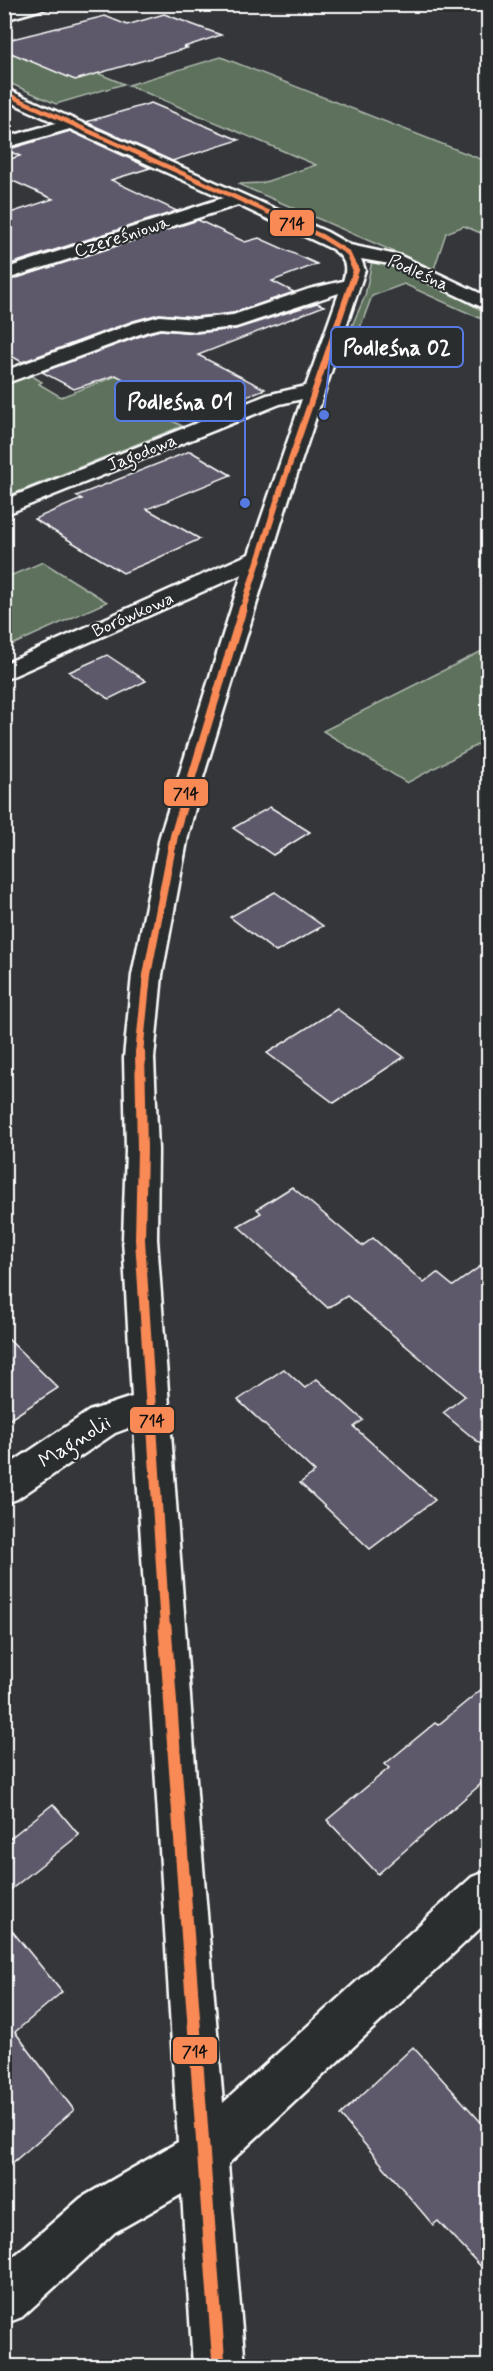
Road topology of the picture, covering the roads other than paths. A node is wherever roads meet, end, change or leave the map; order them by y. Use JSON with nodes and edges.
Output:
{"nodes":[{"id":1,"x":45,"y":4,"type":"edge"},
{"id":2,"x":23,"y":7,"type":"edge"},
{"id":3,"x":4,"y":16,"type":"edge"},
{"id":4,"x":4,"y":93,"type":"edge"},
{"id":5,"x":72,"y":123,"type":"junction"},
{"id":6,"x":4,"y":143,"type":"edge"},
{"id":7,"x":239,"y":199,"type":"junction"},
{"id":8,"x":346,"y":249,"type":"junction"},
{"id":9,"x":4,"y":275,"type":"edge"},
{"id":10,"x":350,"y":285,"type":"junction"},
{"id":11,"x":489,"y":304,"type":"edge"},
{"id":12,"x":4,"y":378,"type":"edge"},
{"id":13,"x":315,"y":390,"type":"junction"},
{"id":14,"x":4,"y":508,"type":"edge"},
{"id":15,"x":261,"y":557,"type":"junction"},
{"id":16,"x":4,"y":673,"type":"edge"},
{"id":17,"x":150,"y":1406,"type":"junction"},
{"id":18,"x":4,"y":1488,"type":"edge"},
{"id":19,"x":489,"y":1892,"type":"edge"},
{"id":20,"x":202,"y":2155,"type":"junction"},
{"id":21,"x":4,"y":2299,"type":"edge"},
{"id":22,"x":219,"y":2367,"type":"edge"}],
"edges":[{"from":1,"to":2,"type":"street"},
{"from":2,"to":3,"type":"street"},
{"from":4,"to":5,"type":"street","name":"Podleśna"},
{"from":5,"to":6,"type":"street"},
{"from":5,"to":7,"type":"street","name":"Podleśna"},
{"from":7,"to":8,"type":"street","name":"Podleśna"},
{"from":7,"to":9,"type":"street","name":"Czereśniowa"},
{"from":8,"to":10,"type":"street"},
{"from":8,"to":11,"type":"street","name":"Podleśna"},
{"from":10,"to":12,"type":"street"},
{"from":10,"to":13,"type":"street"},
{"from":13,"to":14,"type":"street","name":"Jagodowa"},
{"from":13,"to":15,"type":"street"},
{"from":15,"to":16,"type":"street","name":"Borówkowa"},
{"from":15,"to":17,"type":"street"},
{"from":17,"to":18,"type":"street","name":"Magnolii"},
{"from":17,"to":20,"type":"street"},
{"from":19,"to":20,"type":"street"},
{"from":20,"to":21,"type":"street"},
{"from":20,"to":22,"type":"street"}]}
